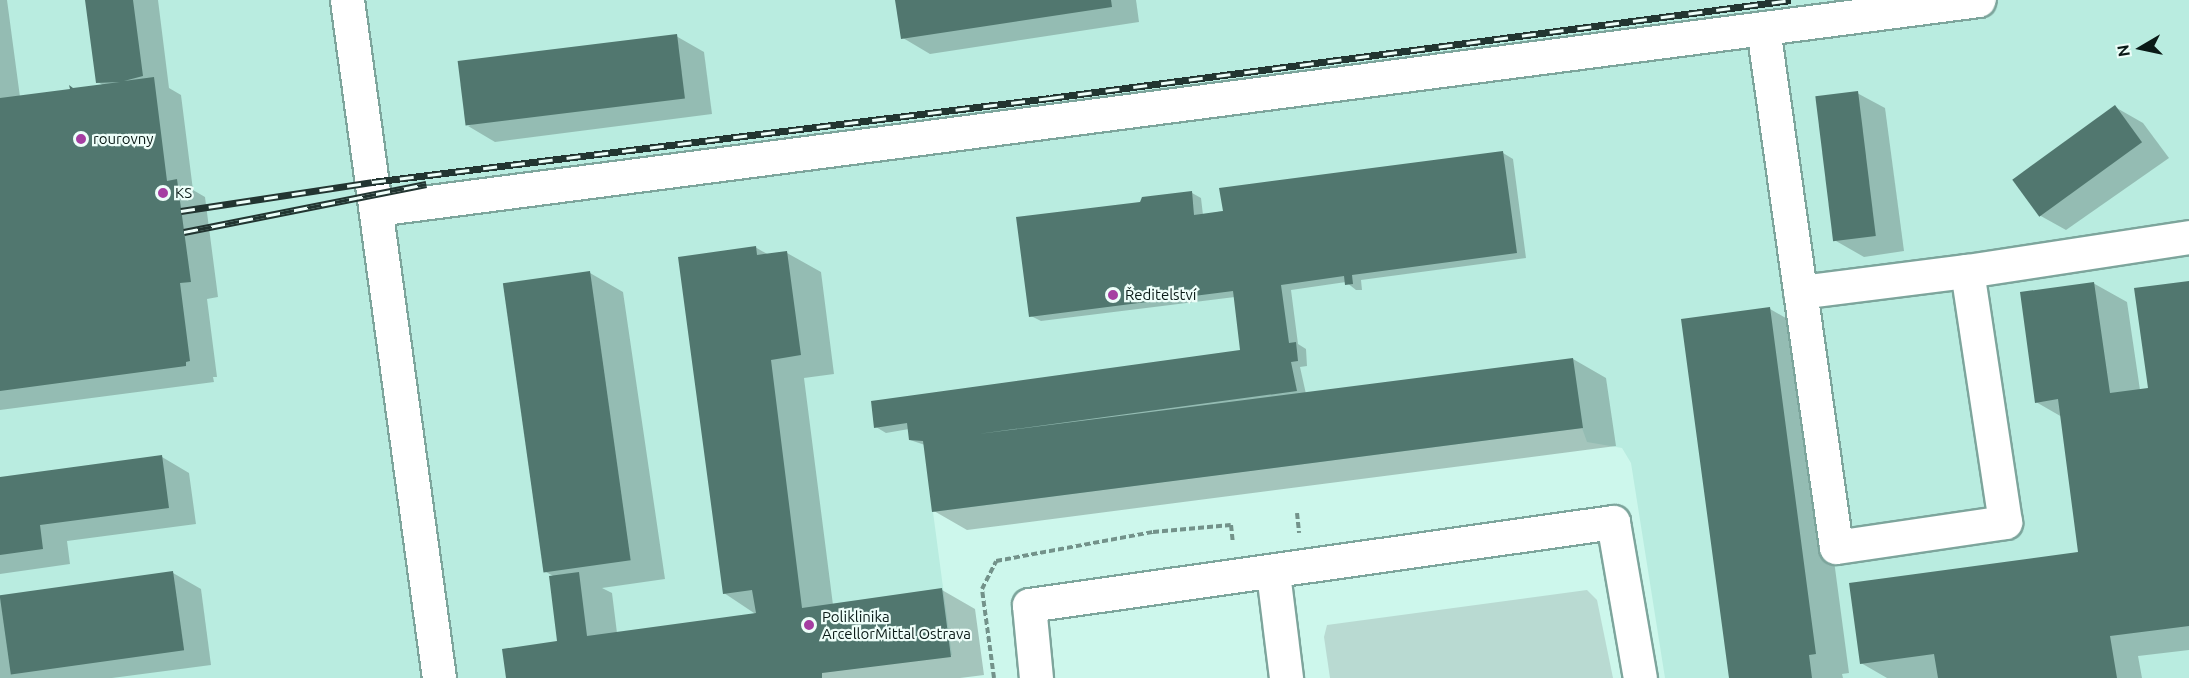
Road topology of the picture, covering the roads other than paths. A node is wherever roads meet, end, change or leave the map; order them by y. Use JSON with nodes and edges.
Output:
{"nodes":[{"id":1,"x":347,"y":0,"type":"edge"},
{"id":2,"x":1978,"y":0,"type":"edge"},
{"id":3,"x":1763,"y":28,"type":"junction"},
{"id":4,"x":376,"y":209,"type":"junction"},
{"id":5,"x":2189,"y":237,"type":"edge"},
{"id":6,"x":1967,"y":271,"type":"junction"},
{"id":7,"x":1800,"y":292,"type":"junction"},
{"id":8,"x":1273,"y":573,"type":"junction"},
{"id":9,"x":439,"y":678,"type":"edge"},
{"id":10,"x":1036,"y":678,"type":"edge"},
{"id":11,"x":1286,"y":678,"type":"edge"},
{"id":12,"x":1640,"y":678,"type":"edge"}],
"edges":[{"from":1,"to":4,"type":"street"},
{"from":2,"to":3,"type":"street"},
{"from":3,"to":4,"type":"street"},
{"from":3,"to":7,"type":"street"},
{"from":4,"to":9,"type":"street"},
{"from":5,"to":6,"type":"street"},
{"from":6,"to":7,"type":"street"},
{"from":6,"to":7,"type":"street"},
{"from":8,"to":10,"type":"street"},
{"from":8,"to":11,"type":"street"},
{"from":8,"to":12,"type":"street"}]}
